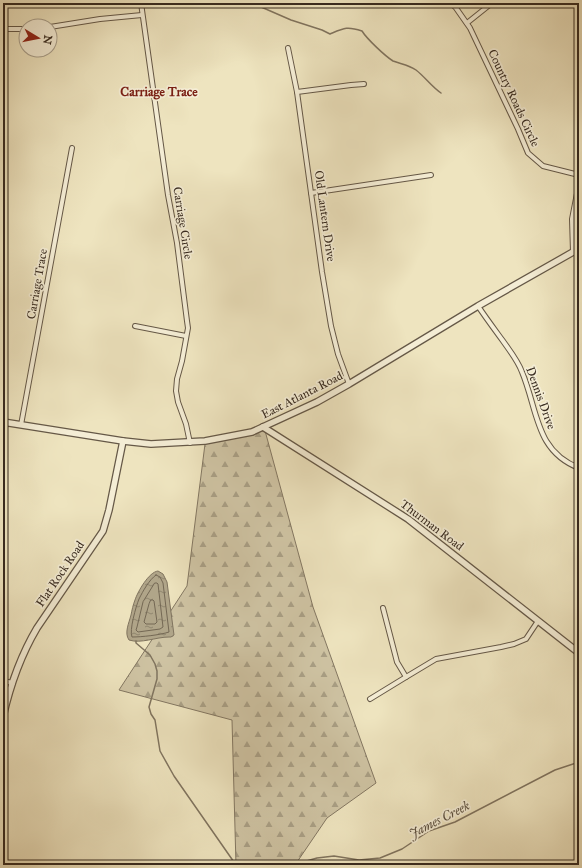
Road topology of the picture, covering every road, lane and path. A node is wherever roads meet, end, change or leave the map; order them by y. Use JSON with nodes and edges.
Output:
{"nodes":[{"id":1,"x":140,"y":3,"type":"edge"},
{"id":2,"x":451,"y":3,"type":"edge"},
{"id":3,"x":492,"y":3,"type":"edge"},
{"id":4,"x":142,"y":15,"type":"junction"},
{"id":5,"x":467,"y":23,"type":"junction"},
{"id":6,"x":58,"y":26,"type":"edge"},
{"id":7,"x":3,"y":29,"type":"edge"},
{"id":8,"x":18,"y":29,"type":"edge"},
{"id":9,"x":288,"y":48,"type":"dead end"},
{"id":10,"x":364,"y":84,"type":"dead end"},
{"id":11,"x":297,"y":92,"type":"junction"},
{"id":12,"x":72,"y":148,"type":"dead end"},
{"id":13,"x":431,"y":175,"type":"dead end"},
{"id":14,"x":579,"y":175,"type":"edge"},
{"id":15,"x":579,"y":182,"type":"edge"},
{"id":16,"x":311,"y":193,"type":"junction"},
{"id":17,"x":576,"y":251,"type":"edge"},
{"id":18,"x":478,"y":306,"type":"junction"},
{"id":19,"x":135,"y":326,"type":"dead end"},
{"id":20,"x":186,"y":336,"type":"junction"},
{"id":21,"x":349,"y":384,"type":"junction"},
{"id":22,"x":4,"y":422,"type":"edge"},
{"id":23,"x":21,"y":424,"type":"junction"},
{"id":24,"x":264,"y":427,"type":"junction"},
{"id":25,"x":3,"y":437,"type":"edge"},
{"id":26,"x":123,"y":441,"type":"junction"},
{"id":27,"x":190,"y":443,"type":"junction"},
{"id":28,"x":579,"y":468,"type":"edge"},
{"id":29,"x":383,"y":608,"type":"dead end"},
{"id":30,"x":538,"y":620,"type":"junction"},
{"id":31,"x":579,"y":653,"type":"edge"},
{"id":32,"x":406,"y":677,"type":"junction"},
{"id":33,"x":3,"y":681,"type":"edge"},
{"id":34,"x":13,"y":683,"type":"junction"},
{"id":35,"x":370,"y":699,"type":"dead end"},
{"id":36,"x":3,"y":716,"type":"edge"}],
"edges":[{"from":1,"to":4,"type":"street","name":"Carriage Circle"},
{"from":2,"to":5,"type":"street","name":"Country Roads Circle"},
{"from":3,"to":5,"type":"street"},
{"from":4,"to":6,"type":"street"},
{"from":4,"to":20,"type":"street","name":"Carriage Circle"},
{"from":5,"to":14,"type":"street","name":"Country Roads Circle"},
{"from":7,"to":8,"type":"street"},
{"from":9,"to":11,"type":"street","name":"Old Lantern Drive"},
{"from":10,"to":11,"type":"street"},
{"from":11,"to":16,"type":"street","name":"Old Lantern Drive"},
{"from":12,"to":23,"type":"street","name":"Carriage Trace"},
{"from":13,"to":16,"type":"street"},
{"from":15,"to":17,"type":"street"},
{"from":16,"to":21,"type":"street","name":"Old Lantern Drive"},
{"from":17,"to":18,"type":"street","name":"East Atlanta Road"},
{"from":18,"to":21,"type":"street","name":"East Atlanta Road"},
{"from":18,"to":28,"type":"street","name":"Dennis Drive"},
{"from":19,"to":20,"type":"street"},
{"from":20,"to":27,"type":"street","name":"Carriage Circle"},
{"from":21,"to":24,"type":"street","name":"East Atlanta Road"},
{"from":22,"to":23,"type":"street","name":"East Atlanta Road"},
{"from":22,"to":25,"type":"street"},
{"from":23,"to":26,"type":"street","name":"East Atlanta Road"},
{"from":24,"to":27,"type":"street","name":"East Atlanta Road"},
{"from":24,"to":30,"type":"street","name":"Thurman Road"},
{"from":26,"to":27,"type":"street","name":"East Atlanta Road"},
{"from":26,"to":34,"type":"street","name":"Flat Rock Road"},
{"from":29,"to":32,"type":"street"},
{"from":30,"to":31,"type":"street","name":"Thurman Road"},
{"from":30,"to":32,"type":"street"},
{"from":32,"to":35,"type":"street"},
{"from":33,"to":34,"type":"street"},
{"from":34,"to":36,"type":"street","name":"Flat Rock Road"}]}
